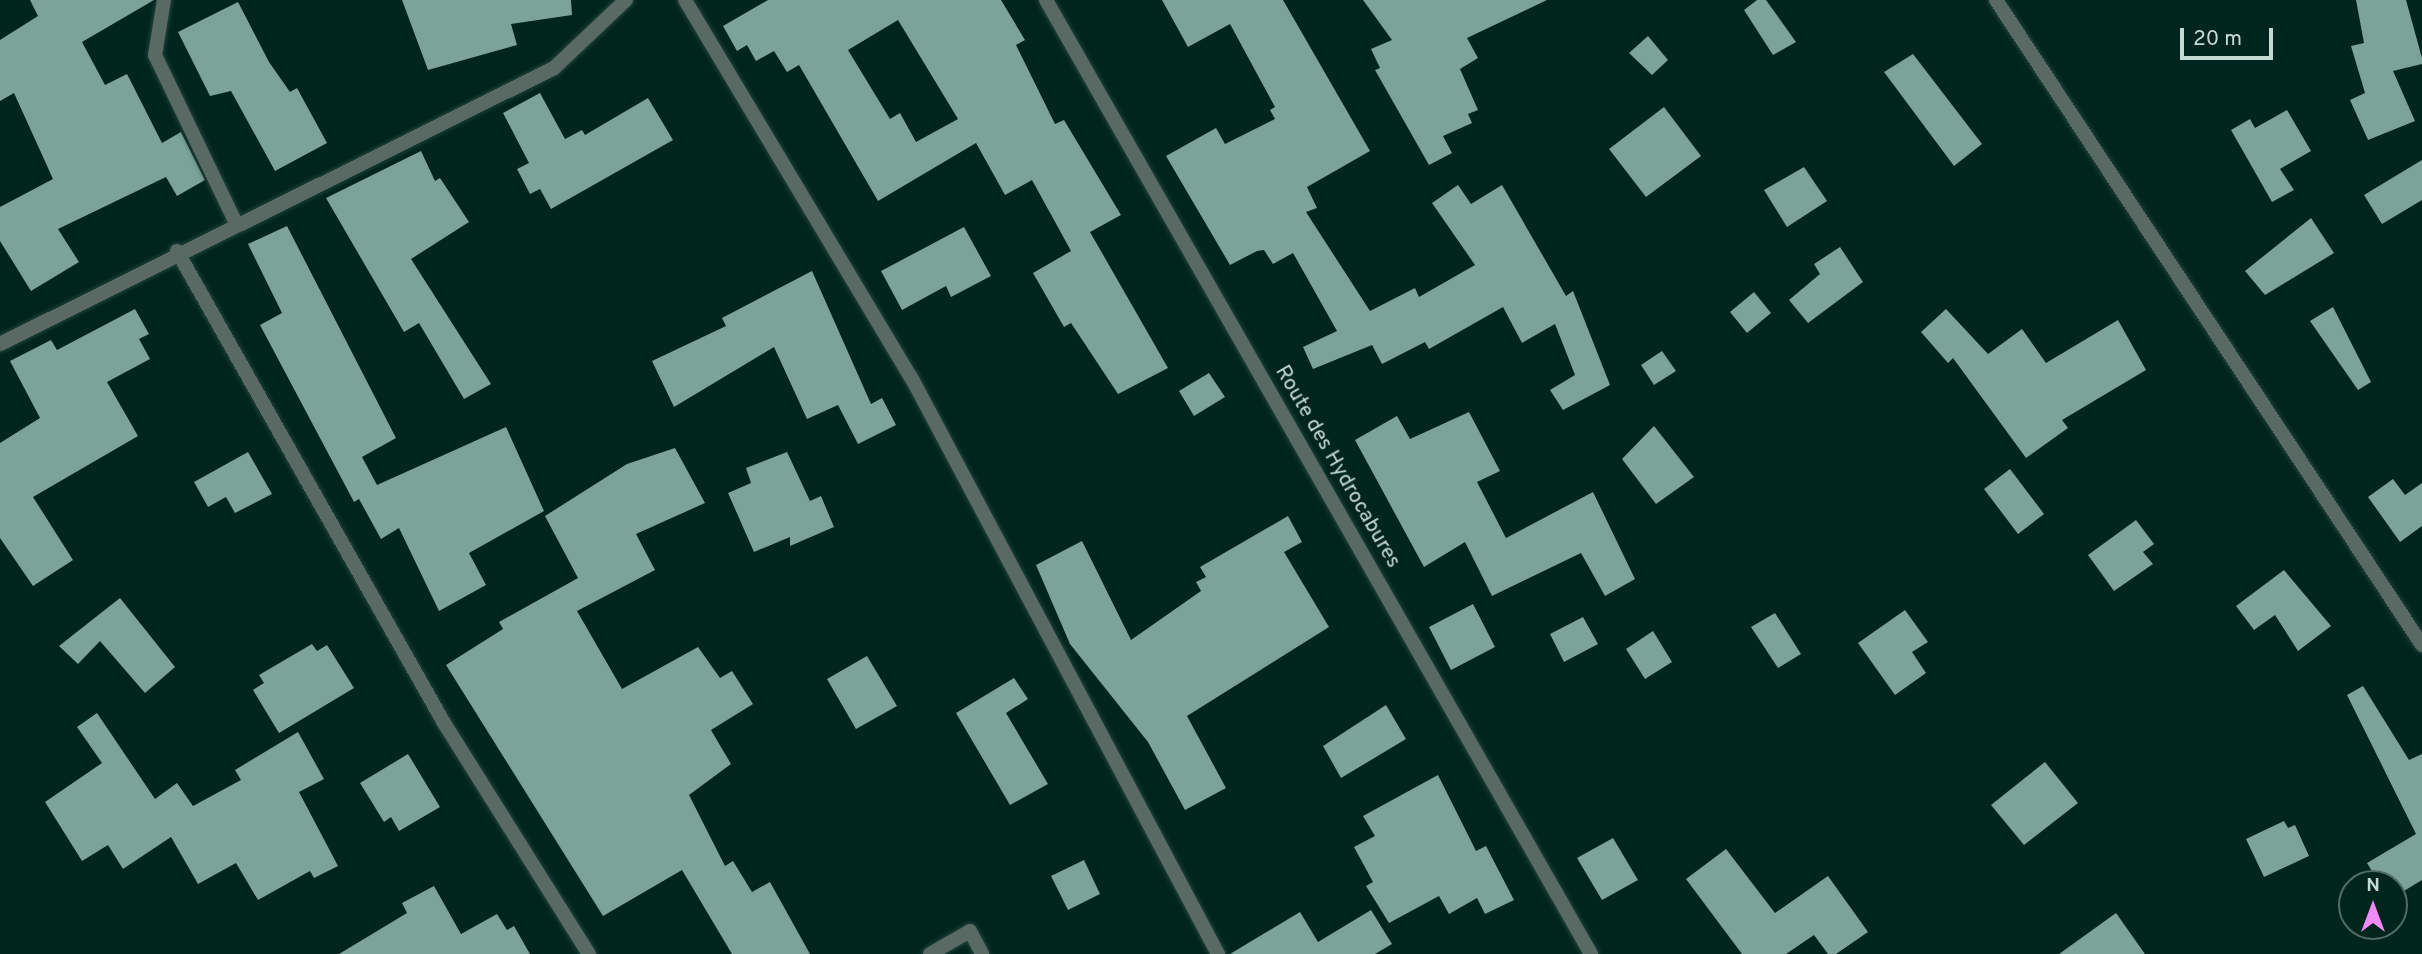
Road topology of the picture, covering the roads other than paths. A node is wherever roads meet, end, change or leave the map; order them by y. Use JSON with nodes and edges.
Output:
{"nodes":[{"id":1,"x":164,"y":0,"type":"edge"},
{"id":2,"x":626,"y":0,"type":"edge"},
{"id":3,"x":685,"y":0,"type":"edge"},
{"id":4,"x":1046,"y":0,"type":"edge"},
{"id":5,"x":1996,"y":0,"type":"edge"},
{"id":6,"x":236,"y":223,"type":"junction"},
{"id":7,"x":177,"y":251,"type":"junction"},
{"id":8,"x":0,"y":344,"type":"edge"},
{"id":9,"x":2422,"y":645,"type":"edge"},
{"id":10,"x":589,"y":954,"type":"edge"},
{"id":11,"x":930,"y":954,"type":"edge"},
{"id":12,"x":982,"y":954,"type":"edge"},
{"id":13,"x":1218,"y":954,"type":"edge"},
{"id":14,"x":1591,"y":954,"type":"edge"}],
"edges":[{"from":1,"to":6,"type":"street"},
{"from":2,"to":6,"type":"street"},
{"from":3,"to":13,"type":"street"},
{"from":4,"to":14,"type":"street","name":"Route des Hydrocabures"},
{"from":5,"to":9,"type":"street"},
{"from":6,"to":7,"type":"street"},
{"from":7,"to":8,"type":"street"},
{"from":7,"to":10,"type":"street"},
{"from":11,"to":12,"type":"street"}]}
